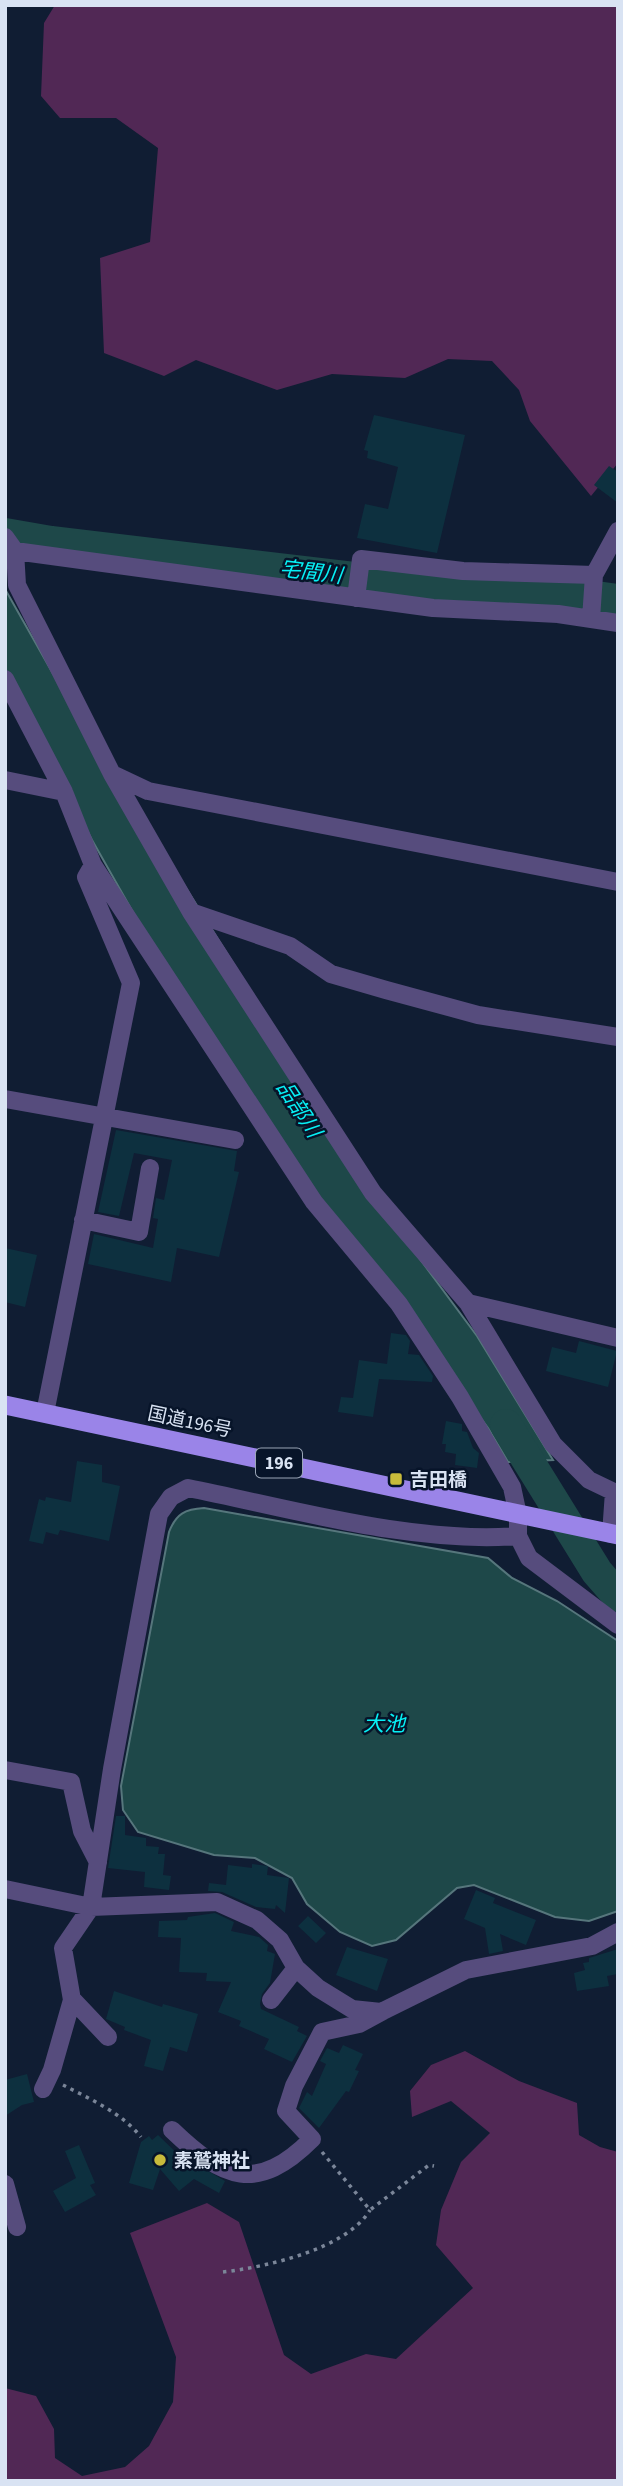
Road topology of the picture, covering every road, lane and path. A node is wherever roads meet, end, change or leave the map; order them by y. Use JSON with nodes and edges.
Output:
{"nodes":[{"id":1,"x":618,"y":531,"type":"edge"},
{"id":2,"x":11,"y":546,"type":"edge"},
{"id":3,"x":594,"y":576,"type":"junction"},
{"id":4,"x":356,"y":597,"type":"junction"},
{"id":5,"x":592,"y":618,"type":"junction"},
{"id":6,"x":618,"y":623,"type":"edge"},
{"id":7,"x":5,"y":679,"type":"edge"},
{"id":8,"x":112,"y":775,"type":"junction"},
{"id":9,"x":5,"y":780,"type":"edge"},
{"id":10,"x":64,"y":792,"type":"junction"},
{"id":11,"x":93,"y":865,"type":"junction"},
{"id":12,"x":618,"y":882,"type":"edge"},
{"id":13,"x":191,"y":912,"type":"junction"},
{"id":14,"x":618,"y":1037,"type":"edge"},
{"id":15,"x":5,"y":1099,"type":"edge"},
{"id":16,"x":103,"y":1118,"type":"junction"},
{"id":17,"x":235,"y":1140,"type":"dead end"},
{"id":18,"x":150,"y":1168,"type":"dead end"},
{"id":19,"x":83,"y":1220,"type":"junction"},
{"id":20,"x":468,"y":1303,"type":"junction"},
{"id":21,"x":618,"y":1338,"type":"edge"},
{"id":22,"x":5,"y":1405,"type":"edge"},
{"id":23,"x":45,"y":1413,"type":"junction"},
{"id":24,"x":616,"y":1491,"type":"edge"},
{"id":25,"x":518,"y":1515,"type":"junction"},
{"id":26,"x":611,"y":1533,"type":"edge"},
{"id":27,"x":518,"y":1536,"type":"junction"},
{"id":28,"x":618,"y":1625,"type":"edge"},
{"id":29,"x":5,"y":1770,"type":"edge"},
{"id":30,"x":98,"y":1862,"type":"junction"},
{"id":31,"x":5,"y":1889,"type":"edge"},
{"id":32,"x":91,"y":1907,"type":"junction"},
{"id":33,"x":618,"y":1932,"type":"edge"},
{"id":34,"x":296,"y":1968,"type":"junction"},
{"id":35,"x":72,"y":1999,"type":"junction"},
{"id":36,"x":271,"y":2000,"type":"dead end"},
{"id":37,"x":396,"y":2004,"type":"junction"},
{"id":38,"x":108,"y":2037,"type":"dead end"},
{"id":39,"x":46,"y":2083,"type":"joint"},
{"id":40,"x":172,"y":2130,"type":"dead end"},
{"id":41,"x":141,"y":2137,"type":"dead end"},
{"id":42,"x":312,"y":2139,"type":"junction"},
{"id":43,"x":434,"y":2166,"type":"dead end"},
{"id":44,"x":5,"y":2184,"type":"edge"},
{"id":45,"x":370,"y":2210,"type":"junction"},
{"id":46,"x":17,"y":2227,"type":"dead end"},
{"id":47,"x":223,"y":2272,"type":"dead end"}],
"edges":[{"from":1,"to":3,"type":"street"},
{"from":2,"to":4,"type":"street"},
{"from":2,"to":8,"type":"street"},
{"from":3,"to":4,"type":"street"},
{"from":3,"to":5,"type":"street"},
{"from":4,"to":5,"type":"street"},
{"from":5,"to":6,"type":"street"},
{"from":7,"to":10,"type":"street"},
{"from":8,"to":12,"type":"street"},
{"from":8,"to":13,"type":"street"},
{"from":9,"to":10,"type":"street"},
{"from":10,"to":11,"type":"street"},
{"from":11,"to":16,"type":"street"},
{"from":11,"to":25,"type":"street"},
{"from":13,"to":14,"type":"street"},
{"from":13,"to":20,"type":"street"},
{"from":15,"to":16,"type":"street"},
{"from":16,"to":17,"type":"street"},
{"from":16,"to":19,"type":"street"},
{"from":18,"to":19,"type":"street"},
{"from":19,"to":23,"type":"street"},
{"from":20,"to":21,"type":"street"},
{"from":20,"to":24,"type":"street"},
{"from":22,"to":23,"type":"highway","name":"国道196号","number":"196"},
{"from":23,"to":25,"type":"highway","name":"国道196号","number":"196"},
{"from":24,"to":26,"type":"street"},
{"from":25,"to":26,"type":"highway","name":"国道196号","number":"196"},
{"from":25,"to":27,"type":"street"},
{"from":27,"to":28,"type":"street"},
{"from":27,"to":30,"type":"street"},
{"from":29,"to":30,"type":"street"},
{"from":30,"to":32,"type":"street"},
{"from":31,"to":32,"type":"street"},
{"from":32,"to":34,"type":"street"},
{"from":32,"to":35,"type":"street"},
{"from":33,"to":37,"type":"street"},
{"from":34,"to":36,"type":"street"},
{"from":34,"to":37,"type":"street"},
{"from":35,"to":38,"type":"street"},
{"from":35,"to":39,"type":"street"},
{"from":37,"to":42,"type":"street"},
{"from":39,"to":41,"type":"path"},
{"from":40,"to":42,"type":"street"},
{"from":42,"to":45,"type":"path"},
{"from":43,"to":45,"type":"path"},
{"from":44,"to":46,"type":"street"},
{"from":45,"to":47,"type":"path"}]}
